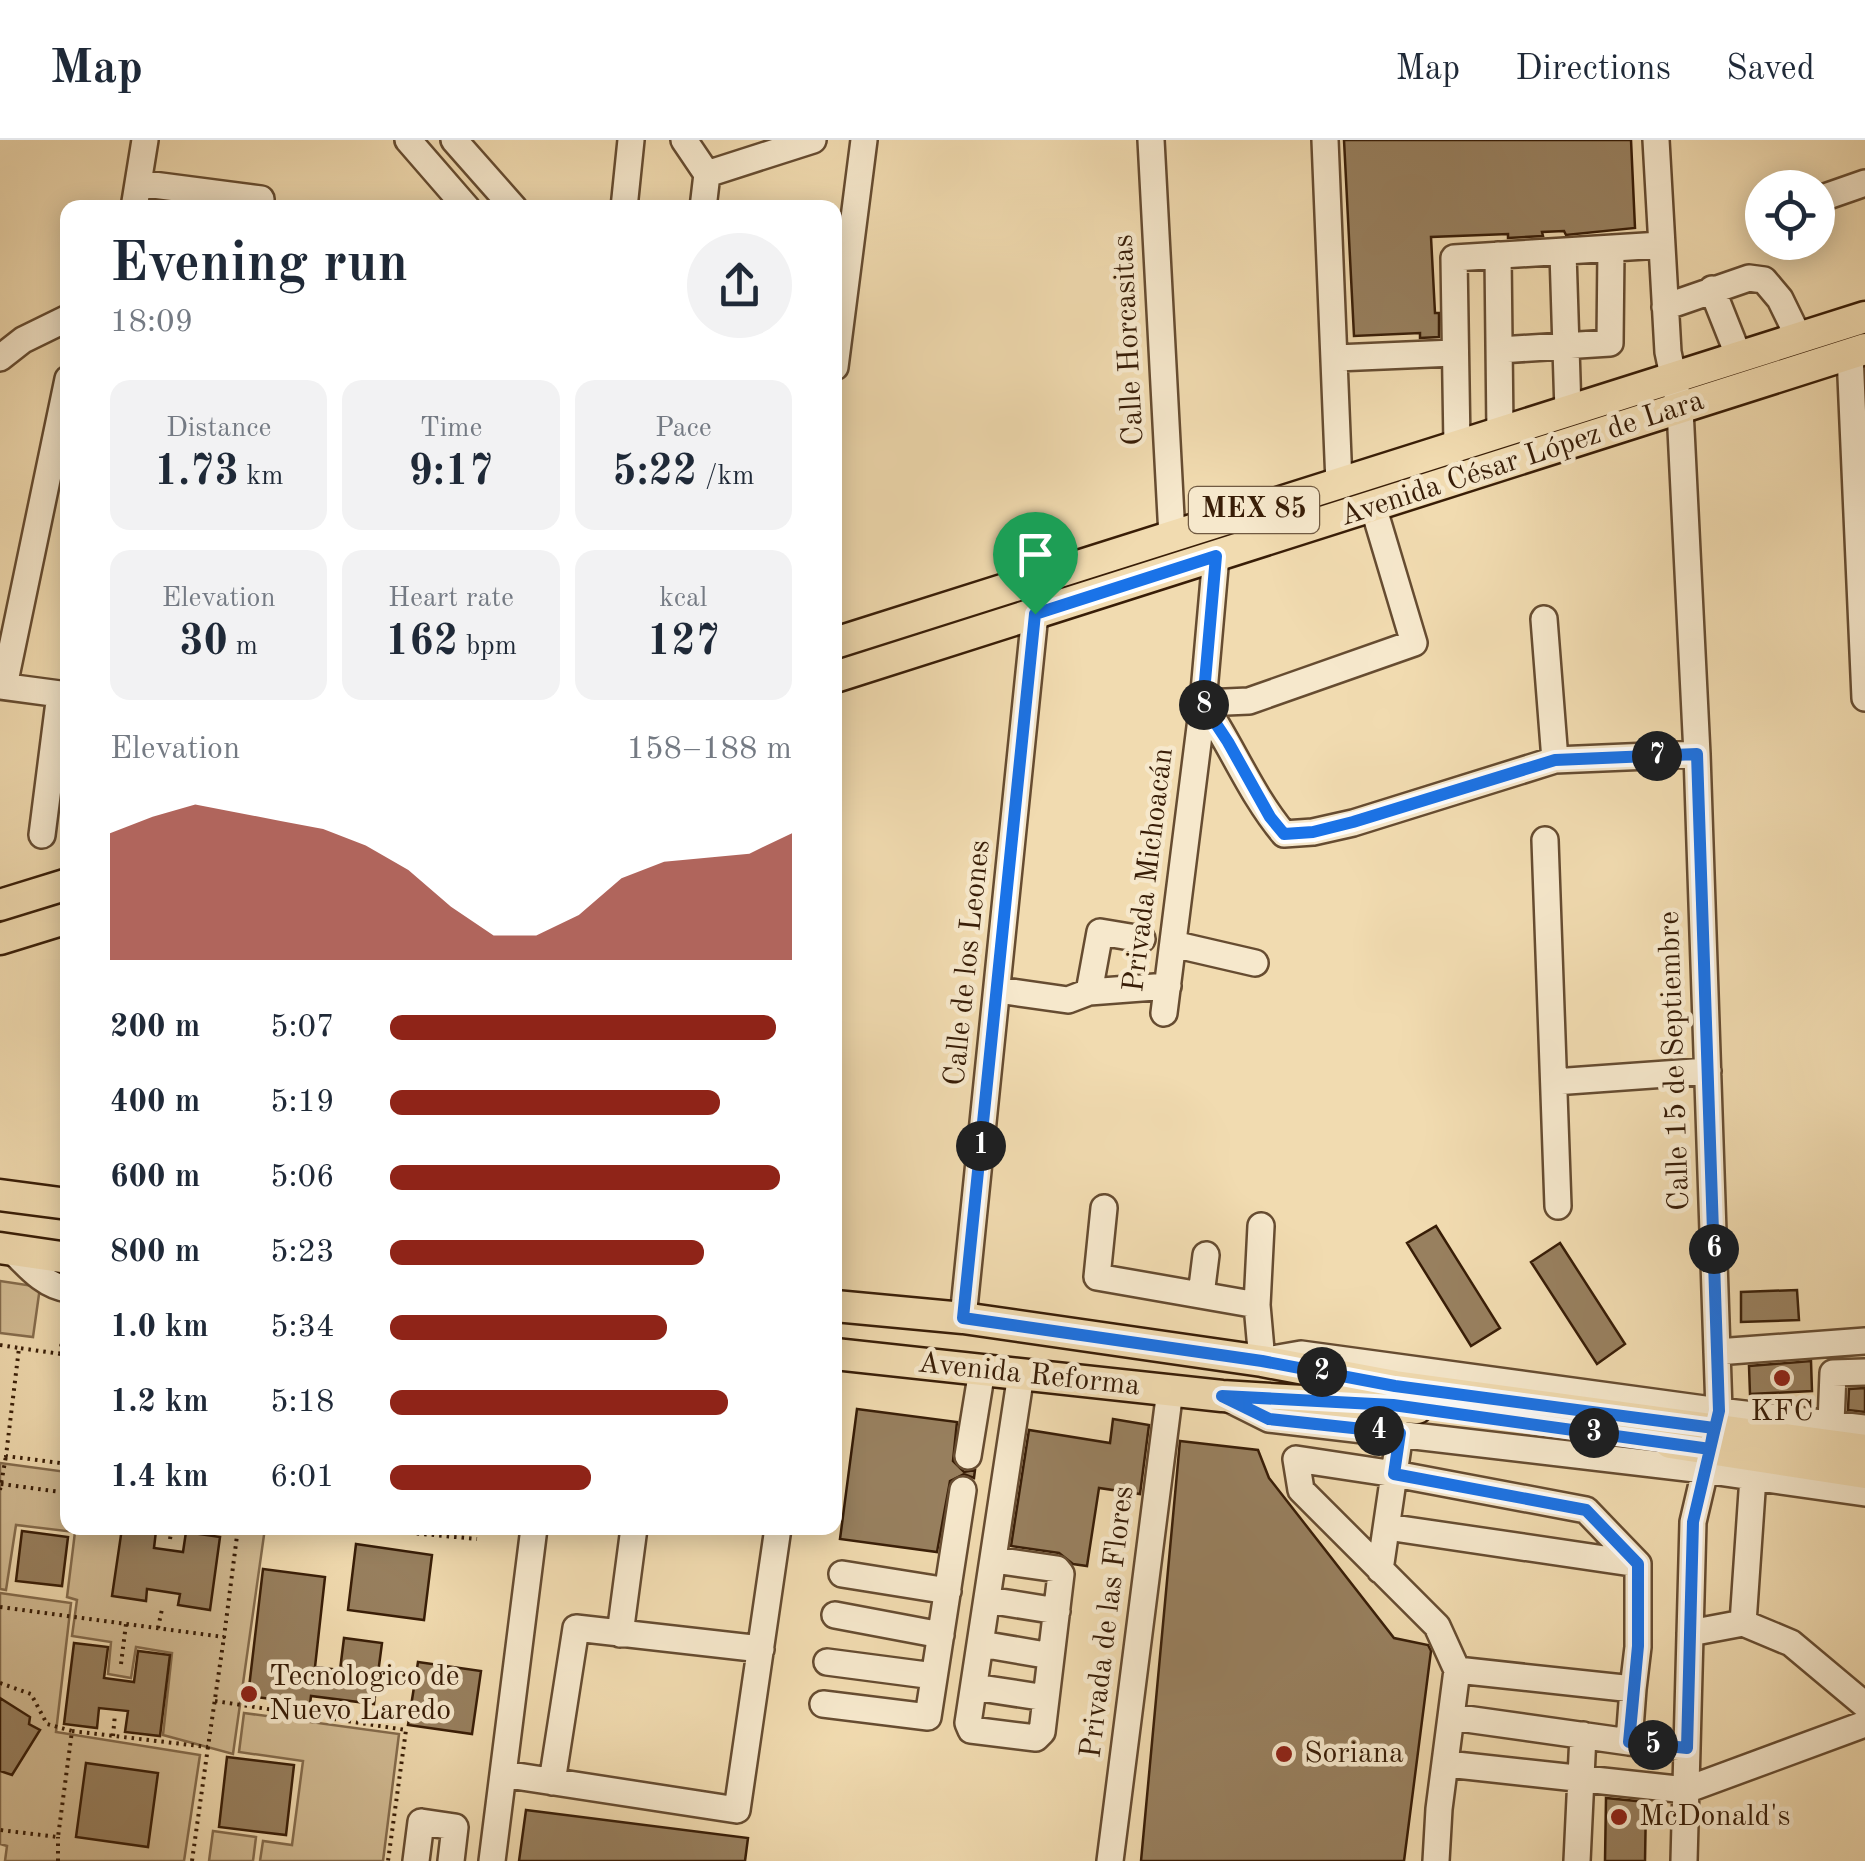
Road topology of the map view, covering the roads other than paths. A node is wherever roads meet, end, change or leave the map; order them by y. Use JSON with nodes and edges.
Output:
{"nodes":[{"id":1,"x":145,"y":140,"type":"edge"},
{"id":2,"x":408,"y":140,"type":"edge"},
{"id":3,"x":454,"y":140,"type":"edge"},
{"id":4,"x":632,"y":140,"type":"edge"},
{"id":5,"x":684,"y":140,"type":"edge"},
{"id":6,"x":813,"y":140,"type":"edge"},
{"id":7,"x":864,"y":140,"type":"edge"},
{"id":8,"x":1151,"y":140,"type":"edge"},
{"id":9,"x":1326,"y":140,"type":"edge"},
{"id":10,"x":1656,"y":140,"type":"edge"},
{"id":11,"x":707,"y":174,"type":"junction"},
{"id":12,"x":1865,"y":183,"type":"edge"},
{"id":13,"x":1835,"y":193,"type":"edge"},
{"id":14,"x":136,"y":195,"type":"edge"},
{"id":15,"x":261,"y":198,"type":"dead end"},
{"id":16,"x":460,"y":200,"type":"edge"},
{"id":17,"x":507,"y":200,"type":"edge"},
{"id":18,"x":625,"y":200,"type":"edge"},
{"id":19,"x":704,"y":200,"type":"edge"},
{"id":20,"x":1661,"y":245,"type":"junction"},
{"id":21,"x":1611,"y":250,"type":"junction"},
{"id":22,"x":1563,"y":254,"type":"junction"},
{"id":23,"x":1498,"y":255,"type":"junction"},
{"id":24,"x":1712,"y":289,"type":"junction"},
{"id":25,"x":1666,"y":307,"type":"junction"},
{"id":26,"x":842,"y":312,"type":"edge"},
{"id":27,"x":1865,"y":317,"type":"edge"},
{"id":28,"x":60,"y":322,"type":"edge"},
{"id":29,"x":1798,"y":338,"type":"junction"},
{"id":30,"x":1565,"y":346,"type":"junction"},
{"id":31,"x":1500,"y":350,"type":"junction"},
{"id":32,"x":1858,"y":352,"type":"edge"},
{"id":33,"x":1454,"y":353,"type":"junction"},
{"id":34,"x":1740,"y":357,"type":"junction"},
{"id":35,"x":0,"y":358,"type":"edge"},
{"id":36,"x":1336,"y":358,"type":"junction"},
{"id":37,"x":1673,"y":378,"type":"junction"},
{"id":38,"x":1500,"y":395,"type":"junction"},
{"id":39,"x":1455,"y":399,"type":"junction"},
{"id":40,"x":1680,"y":409,"type":"junction"},
{"id":41,"x":1568,"y":411,"type":"junction"},
{"id":42,"x":60,"y":416,"type":"edge"},
{"id":43,"x":1500,"y":432,"type":"junction"},
{"id":44,"x":1458,"y":446,"type":"junction"},
{"id":45,"x":1339,"y":483,"type":"junction"},
{"id":46,"x":1373,"y":506,"type":"junction"},
{"id":47,"x":1172,"y":536,"type":"junction"},
{"id":48,"x":1216,"y":556,"type":"junction"},
{"id":49,"x":1035,"y":614,"type":"junction"},
{"id":50,"x":1544,"y":619,"type":"dead end"},
{"id":51,"x":842,"y":641,"type":"edge"},
{"id":52,"x":842,"y":675,"type":"edge"},
{"id":53,"x":2,"y":686,"type":"edge"},
{"id":54,"x":1865,"y":698,"type":"edge"},
{"id":55,"x":1203,"y":704,"type":"junction"},
{"id":56,"x":1697,"y":754,"type":"junction"},
{"id":57,"x":1555,"y":760,"type":"junction"},
{"id":58,"x":42,"y":835,"type":"dead end"},
{"id":59,"x":1546,"y":840,"type":"dead end"},
{"id":60,"x":60,"y":886,"type":"edge"},
{"id":61,"x":0,"y":905,"type":"edge"},
{"id":62,"x":60,"y":920,"type":"edge"},
{"id":63,"x":1142,"y":938,"type":"dead end"},
{"id":64,"x":0,"y":939,"type":"edge"},
{"id":65,"x":1173,"y":944,"type":"junction"},
{"id":66,"x":1255,"y":962,"type":"dead end"},
{"id":67,"x":1168,"y":986,"type":"junction"},
{"id":68,"x":998,"y":990,"type":"junction"},
{"id":69,"x":1090,"y":992,"type":"junction"},
{"id":70,"x":1164,"y":1013,"type":"dead end"},
{"id":71,"x":1708,"y":1072,"type":"junction"},
{"id":72,"x":1554,"y":1082,"type":"junction"},
{"id":73,"x":0,"y":1195,"type":"edge"},
{"id":74,"x":60,"y":1203,"type":"edge"},
{"id":75,"x":1558,"y":1206,"type":"dead end"},
{"id":76,"x":1104,"y":1208,"type":"dead end"},
{"id":77,"x":1260,"y":1226,"type":"dead end"},
{"id":78,"x":6,"y":1249,"type":"edge"},
{"id":79,"x":1206,"y":1255,"type":"dead end"},
{"id":80,"x":60,"y":1257,"type":"edge"},
{"id":81,"x":60,"y":1288,"type":"edge"},
{"id":82,"x":1201,"y":1294,"type":"junction"},
{"id":83,"x":1257,"y":1305,"type":"junction"},
{"id":84,"x":842,"y":1307,"type":"edge"},
{"id":85,"x":963,"y":1318,"type":"junction"},
{"id":86,"x":1865,"y":1341,"type":"edge"},
{"id":87,"x":1717,"y":1352,"type":"junction"},
{"id":88,"x":842,"y":1355,"type":"edge"},
{"id":89,"x":1262,"y":1361,"type":"junction"},
{"id":90,"x":982,"y":1370,"type":"junction"},
{"id":91,"x":1865,"y":1372,"type":"edge"},
{"id":92,"x":1021,"y":1374,"type":"junction"},
{"id":93,"x":1170,"y":1390,"type":"junction"},
{"id":94,"x":1222,"y":1396,"type":"junction"},
{"id":95,"x":1832,"y":1423,"type":"junction"},
{"id":96,"x":1865,"y":1428,"type":"edge"},
{"id":97,"x":1400,"y":1433,"type":"junction"},
{"id":98,"x":1712,"y":1440,"type":"junction"},
{"id":99,"x":1865,"y":1450,"type":"edge"},
{"id":100,"x":968,"y":1456,"type":"dead end"},
{"id":101,"x":1394,"y":1474,"type":"junction"},
{"id":102,"x":1865,"y":1474,"type":"edge"},
{"id":103,"x":1753,"y":1477,"type":"junction"},
{"id":104,"x":963,"y":1490,"type":"dead end"},
{"id":105,"x":1865,"y":1493,"type":"edge"},
{"id":106,"x":1387,"y":1527,"type":"junction"},
{"id":107,"x":533,"y":1535,"type":"edge"},
{"id":108,"x":633,"y":1535,"type":"edge"},
{"id":109,"x":777,"y":1535,"type":"edge"},
{"id":110,"x":994,"y":1560,"type":"junction"},
{"id":111,"x":1638,"y":1564,"type":"junction"},
{"id":112,"x":1380,"y":1570,"type":"junction"},
{"id":113,"x":842,"y":1574,"type":"dead end"},
{"id":114,"x":948,"y":1592,"type":"junction"},
{"id":115,"x":988,"y":1600,"type":"junction"},
{"id":116,"x":1057,"y":1610,"type":"junction"},
{"id":117,"x":834,"y":1616,"type":"dead end"},
{"id":118,"x":1743,"y":1623,"type":"junction"},
{"id":119,"x":1690,"y":1632,"type":"junction"},
{"id":120,"x":620,"y":1634,"type":"junction"},
{"id":121,"x":941,"y":1634,"type":"junction"},
{"id":122,"x":980,"y":1644,"type":"junction"},
{"id":123,"x":760,"y":1648,"type":"junction"},
{"id":124,"x":1051,"y":1656,"type":"junction"},
{"id":125,"x":828,"y":1662,"type":"dead end"},
{"id":126,"x":1458,"y":1670,"type":"junction"},
{"id":127,"x":934,"y":1676,"type":"junction"},
{"id":128,"x":974,"y":1687,"type":"junction"},
{"id":129,"x":1633,"y":1689,"type":"junction"},
{"id":130,"x":1046,"y":1698,"type":"junction"},
{"id":131,"x":823,"y":1704,"type":"dead end"},
{"id":132,"x":1865,"y":1705,"type":"edge"},
{"id":133,"x":1452,"y":1717,"type":"junction"},
{"id":134,"x":1865,"y":1724,"type":"edge"},
{"id":135,"x":1583,"y":1735,"type":"junction"},
{"id":136,"x":1629,"y":1742,"type":"junction"},
{"id":137,"x":1687,"y":1748,"type":"junction"},
{"id":138,"x":1446,"y":1764,"type":"junction"},
{"id":139,"x":503,"y":1774,"type":"junction"},
{"id":140,"x":1581,"y":1779,"type":"junction"},
{"id":141,"x":552,"y":1782,"type":"junction"},
{"id":142,"x":1686,"y":1790,"type":"junction"},
{"id":143,"x":416,"y":1861,"type":"edge"},
{"id":144,"x":451,"y":1861,"type":"edge"},
{"id":145,"x":492,"y":1861,"type":"edge"},
{"id":146,"x":1110,"y":1861,"type":"edge"},
{"id":147,"x":1436,"y":1861,"type":"edge"},
{"id":148,"x":1577,"y":1861,"type":"edge"},
{"id":149,"x":1684,"y":1861,"type":"edge"}],
"edges":[{"from":1,"to":14,"type":"street"},
{"from":2,"to":16,"type":"street"},
{"from":3,"to":17,"type":"street"},
{"from":4,"to":18,"type":"street"},
{"from":5,"to":11,"type":"street"},
{"from":6,"to":11,"type":"street"},
{"from":7,"to":26,"type":"street"},
{"from":8,"to":47,"type":"street","name":"Calle Horcasitas"},
{"from":9,"to":36,"type":"street"},
{"from":10,"to":20,"type":"street","name":"Calle 15 de Septiembre"},
{"from":11,"to":19,"type":"street"},
{"from":12,"to":13,"type":"street"},
{"from":14,"to":15,"type":"street"},
{"from":20,"to":21,"type":"street"},
{"from":20,"to":25,"type":"street","name":"Calle 15 de Septiembre"},
{"from":21,"to":22,"type":"street"},
{"from":21,"to":30,"type":"street"},
{"from":22,"to":23,"type":"street"},
{"from":22,"to":30,"type":"street"},
{"from":23,"to":31,"type":"street"},
{"from":23,"to":33,"type":"street"},
{"from":24,"to":25,"type":"street"},
{"from":24,"to":29,"type":"street"},
{"from":24,"to":34,"type":"street"},
{"from":25,"to":37,"type":"street","name":"Calle 15 de Septiembre"},
{"from":27,"to":29,"type":"main road","name":"Avenida César López de Lara","number":"MEX 85"},
{"from":28,"to":35,"type":"street"},
{"from":29,"to":34,"type":"main road","name":"Avenida César López de Lara","number":"MEX 85"},
{"from":30,"to":31,"type":"street"},
{"from":30,"to":41,"type":"street"},
{"from":31,"to":38,"type":"street"},
{"from":32,"to":40,"type":"main road","name":"Avenida César López de Lara","number":"MEX 85"},
{"from":32,"to":54,"type":"street"},
{"from":33,"to":36,"type":"street"},
{"from":33,"to":39,"type":"street"},
{"from":34,"to":37,"type":"main road","name":"Avenida César López de Lara","number":"MEX 85"},
{"from":36,"to":45,"type":"street"},
{"from":37,"to":40,"type":"street","name":"Calle 15 de Septiembre"},
{"from":37,"to":41,"type":"main road","name":"Avenida César López de Lara","number":"MEX 85"},
{"from":38,"to":39,"type":"street"},
{"from":38,"to":43,"type":"street"},
{"from":39,"to":44,"type":"street"},
{"from":40,"to":46,"type":"main road","name":"Avenida César López de Lara","number":"MEX 85"},
{"from":40,"to":56,"type":"street","name":"Calle 15 de Septiembre"},
{"from":41,"to":43,"type":"main road","name":"Avenida César López de Lara","number":"MEX 85"},
{"from":42,"to":53,"type":"street"},
{"from":43,"to":44,"type":"main road","name":"Avenida César López de Lara","number":"MEX 85"},
{"from":44,"to":45,"type":"main road","name":"Avenida César López de Lara","number":"MEX 85"},
{"from":45,"to":47,"type":"main road","name":"Avenida César López de Lara","number":"MEX 85"},
{"from":46,"to":48,"type":"main road","name":"Avenida César López de Lara","number":"MEX 85"},
{"from":46,"to":55,"type":"street"},
{"from":47,"to":51,"type":"main road","name":"Avenida César López de Lara","number":"MEX 85"},
{"from":48,"to":49,"type":"main road","name":"Avenida César López de Lara","number":"MEX 85"},
{"from":48,"to":55,"type":"street","name":"Privada Michoacán"},
{"from":49,"to":52,"type":"main road","name":"Avenida César López de Lara","number":"MEX 85"},
{"from":49,"to":68,"type":"street","name":"Calle de los Leones"},
{"from":50,"to":57,"type":"street"},
{"from":53,"to":58,"type":"street"},
{"from":55,"to":57,"type":"street"},
{"from":55,"to":65,"type":"street","name":"Privada Michoacán"},
{"from":56,"to":57,"type":"street"},
{"from":56,"to":71,"type":"street","name":"Calle 15 de Septiembre"},
{"from":59,"to":72,"type":"street"},
{"from":60,"to":61,"type":"main road"},
{"from":62,"to":64,"type":"main road"},
{"from":63,"to":69,"type":"street"},
{"from":65,"to":66,"type":"street"},
{"from":65,"to":67,"type":"street","name":"Privada Michoacán"},
{"from":67,"to":69,"type":"street"},
{"from":67,"to":70,"type":"street","name":"Privada Michoacán"},
{"from":68,"to":69,"type":"street"},
{"from":68,"to":85,"type":"street","name":"Calle de los Leones"},
{"from":71,"to":72,"type":"street"},
{"from":71,"to":87,"type":"street","name":"Calle 15 de Septiembre"},
{"from":72,"to":75,"type":"street"},
{"from":73,"to":74,"type":"main road"},
{"from":76,"to":82,"type":"street"},
{"from":77,"to":83,"type":"street"},
{"from":78,"to":80,"type":"main road"},
{"from":78,"to":81,"type":"street"},
{"from":79,"to":82,"type":"street"},
{"from":82,"to":83,"type":"street"},
{"from":83,"to":89,"type":"street"},
{"from":84,"to":85,"type":"main road","name":"Avenida Reforma"},
{"from":85,"to":89,"type":"main road","name":"Avenida Reforma"},
{"from":86,"to":87,"type":"street"},
{"from":87,"to":98,"type":"street","name":"Calle 15 de Septiembre"},
{"from":88,"to":90,"type":"main road","name":"Avenida Reforma"},
{"from":89,"to":98,"type":"main road","name":"Avenida Reforma"},
{"from":90,"to":92,"type":"main road","name":"Avenida Reforma"},
{"from":90,"to":100,"type":"street"},
{"from":91,"to":95,"type":"street"},
{"from":92,"to":93,"type":"main road","name":"Avenida Reforma"},
{"from":92,"to":110,"type":"street"},
{"from":93,"to":94,"type":"main road","name":"Avenida Reforma"},
{"from":93,"to":146,"type":"street","name":"Privada de las Flores"},
{"from":94,"to":97,"type":"street","name":"Avenida Reforma"},
{"from":94,"to":98,"type":"main road","name":"Avenida Reforma"},
{"from":95,"to":96,"type":"street","name":"Avenida Reforma"},
{"from":95,"to":98,"type":"street","name":"Avenida Reforma"},
{"from":97,"to":98,"type":"street","name":"Avenida Reforma"},
{"from":97,"to":101,"type":"street"},
{"from":98,"to":99,"type":"main road","name":"Avenida Reforma"},
{"from":98,"to":102,"type":"main road","name":"Avenida Reforma"},
{"from":98,"to":103,"type":"street","name":"Avenida Reforma"},
{"from":98,"to":119,"type":"street","name":"Calle 15 de Septiembre"},
{"from":101,"to":106,"type":"street"},
{"from":101,"to":111,"type":"street"},
{"from":101,"to":112,"type":"street"},
{"from":103,"to":105,"type":"street","name":"Avenida Reforma"},
{"from":103,"to":118,"type":"street"},
{"from":104,"to":114,"type":"street"},
{"from":106,"to":111,"type":"street"},
{"from":106,"to":112,"type":"street"},
{"from":107,"to":139,"type":"street"},
{"from":108,"to":120,"type":"street"},
{"from":109,"to":123,"type":"street"},
{"from":110,"to":115,"type":"street"},
{"from":110,"to":116,"type":"street"},
{"from":111,"to":129,"type":"street"},
{"from":112,"to":126,"type":"street"},
{"from":113,"to":114,"type":"street"},
{"from":114,"to":121,"type":"street"},
{"from":115,"to":116,"type":"street"},
{"from":115,"to":122,"type":"street"},
{"from":116,"to":124,"type":"street"},
{"from":117,"to":121,"type":"street"},
{"from":118,"to":119,"type":"street"},
{"from":118,"to":132,"type":"street"},
{"from":119,"to":137,"type":"street","name":"Calle 15 de Septiembre"},
{"from":120,"to":123,"type":"street"},
{"from":120,"to":141,"type":"street"},
{"from":121,"to":127,"type":"street"},
{"from":122,"to":124,"type":"street"},
{"from":122,"to":128,"type":"street"},
{"from":123,"to":141,"type":"street"},
{"from":124,"to":130,"type":"street"},
{"from":125,"to":127,"type":"street"},
{"from":126,"to":129,"type":"street"},
{"from":126,"to":133,"type":"street"},
{"from":127,"to":131,"type":"street"},
{"from":128,"to":130,"type":"street"},
{"from":128,"to":130,"type":"street"},
{"from":129,"to":136,"type":"street"},
{"from":133,"to":135,"type":"street"},
{"from":133,"to":138,"type":"street"},
{"from":134,"to":142,"type":"street"},
{"from":135,"to":136,"type":"street"},
{"from":135,"to":140,"type":"street"},
{"from":136,"to":137,"type":"street"},
{"from":137,"to":142,"type":"street","name":"Calle 15 de Septiembre"},
{"from":138,"to":140,"type":"street"},
{"from":138,"to":147,"type":"street"},
{"from":139,"to":141,"type":"street"},
{"from":139,"to":145,"type":"street"},
{"from":140,"to":142,"type":"street"},
{"from":140,"to":148,"type":"street"},
{"from":142,"to":149,"type":"street","name":"Calle 15 de Septiembre"},
{"from":143,"to":144,"type":"street"}]}
